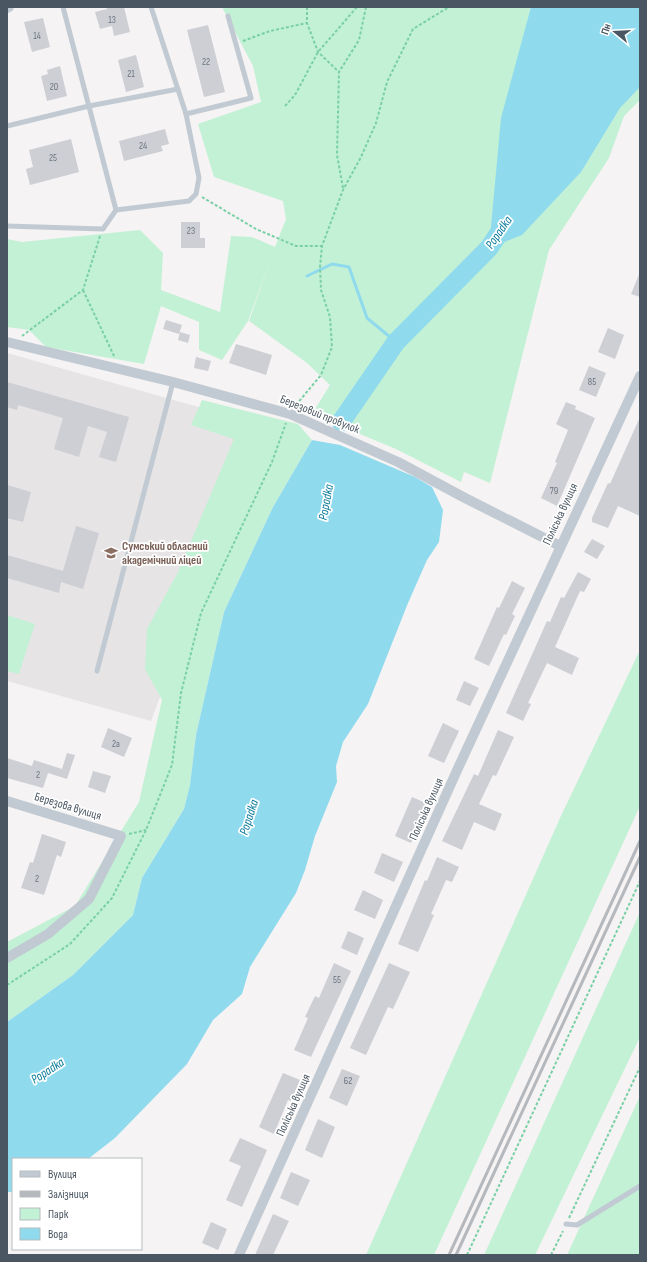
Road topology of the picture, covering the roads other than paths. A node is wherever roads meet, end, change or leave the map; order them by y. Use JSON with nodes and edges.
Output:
{"nodes":[{"id":1,"x":63,"y":7,"type":"edge"},
{"id":2,"x":151,"y":7,"type":"edge"},
{"id":3,"x":228,"y":16,"type":"dead end"},
{"id":4,"x":178,"y":89,"type":"junction"},
{"id":5,"x":89,"y":106,"type":"junction"},
{"id":6,"x":186,"y":114,"type":"junction"},
{"id":7,"x":7,"y":126,"type":"edge"},
{"id":8,"x":116,"y":210,"type":"junction"},
{"id":9,"x":7,"y":226,"type":"edge"},
{"id":10,"x":10,"y":342,"type":"edge"},
{"id":11,"x":640,"y":376,"type":"edge"},
{"id":12,"x":173,"y":382,"type":"junction"},
{"id":13,"x":560,"y":546,"type":"junction"},
{"id":14,"x":97,"y":672,"type":"dead end"},
{"id":15,"x":7,"y":800,"type":"edge"},
{"id":16,"x":7,"y":958,"type":"edge"},
{"id":17,"x":640,"y":1186,"type":"edge"},
{"id":18,"x":566,"y":1224,"type":"road end"},
{"id":19,"x":239,"y":1255,"type":"edge"}],
"edges":[{"from":1,"to":5,"type":"lane"},
{"from":2,"to":4,"type":"lane"},
{"from":3,"to":6,"type":"lane"},
{"from":4,"to":5,"type":"lane"},
{"from":4,"to":6,"type":"lane"},
{"from":5,"to":7,"type":"lane"},
{"from":5,"to":8,"type":"lane"},
{"from":6,"to":8,"type":"lane"},
{"from":8,"to":9,"type":"lane"},
{"from":10,"to":12,"type":"street","name":"Березовий провулок"},
{"from":11,"to":13,"type":"street","name":"Поліська вулиця"},
{"from":12,"to":13,"type":"street","name":"Березовий провулок"},
{"from":12,"to":14,"type":"lane"},
{"from":13,"to":19,"type":"street","name":"Поліська вулиця"},
{"from":15,"to":16,"type":"street","name":"Березова вулиця"},
{"from":17,"to":18,"type":"lane"}]}
